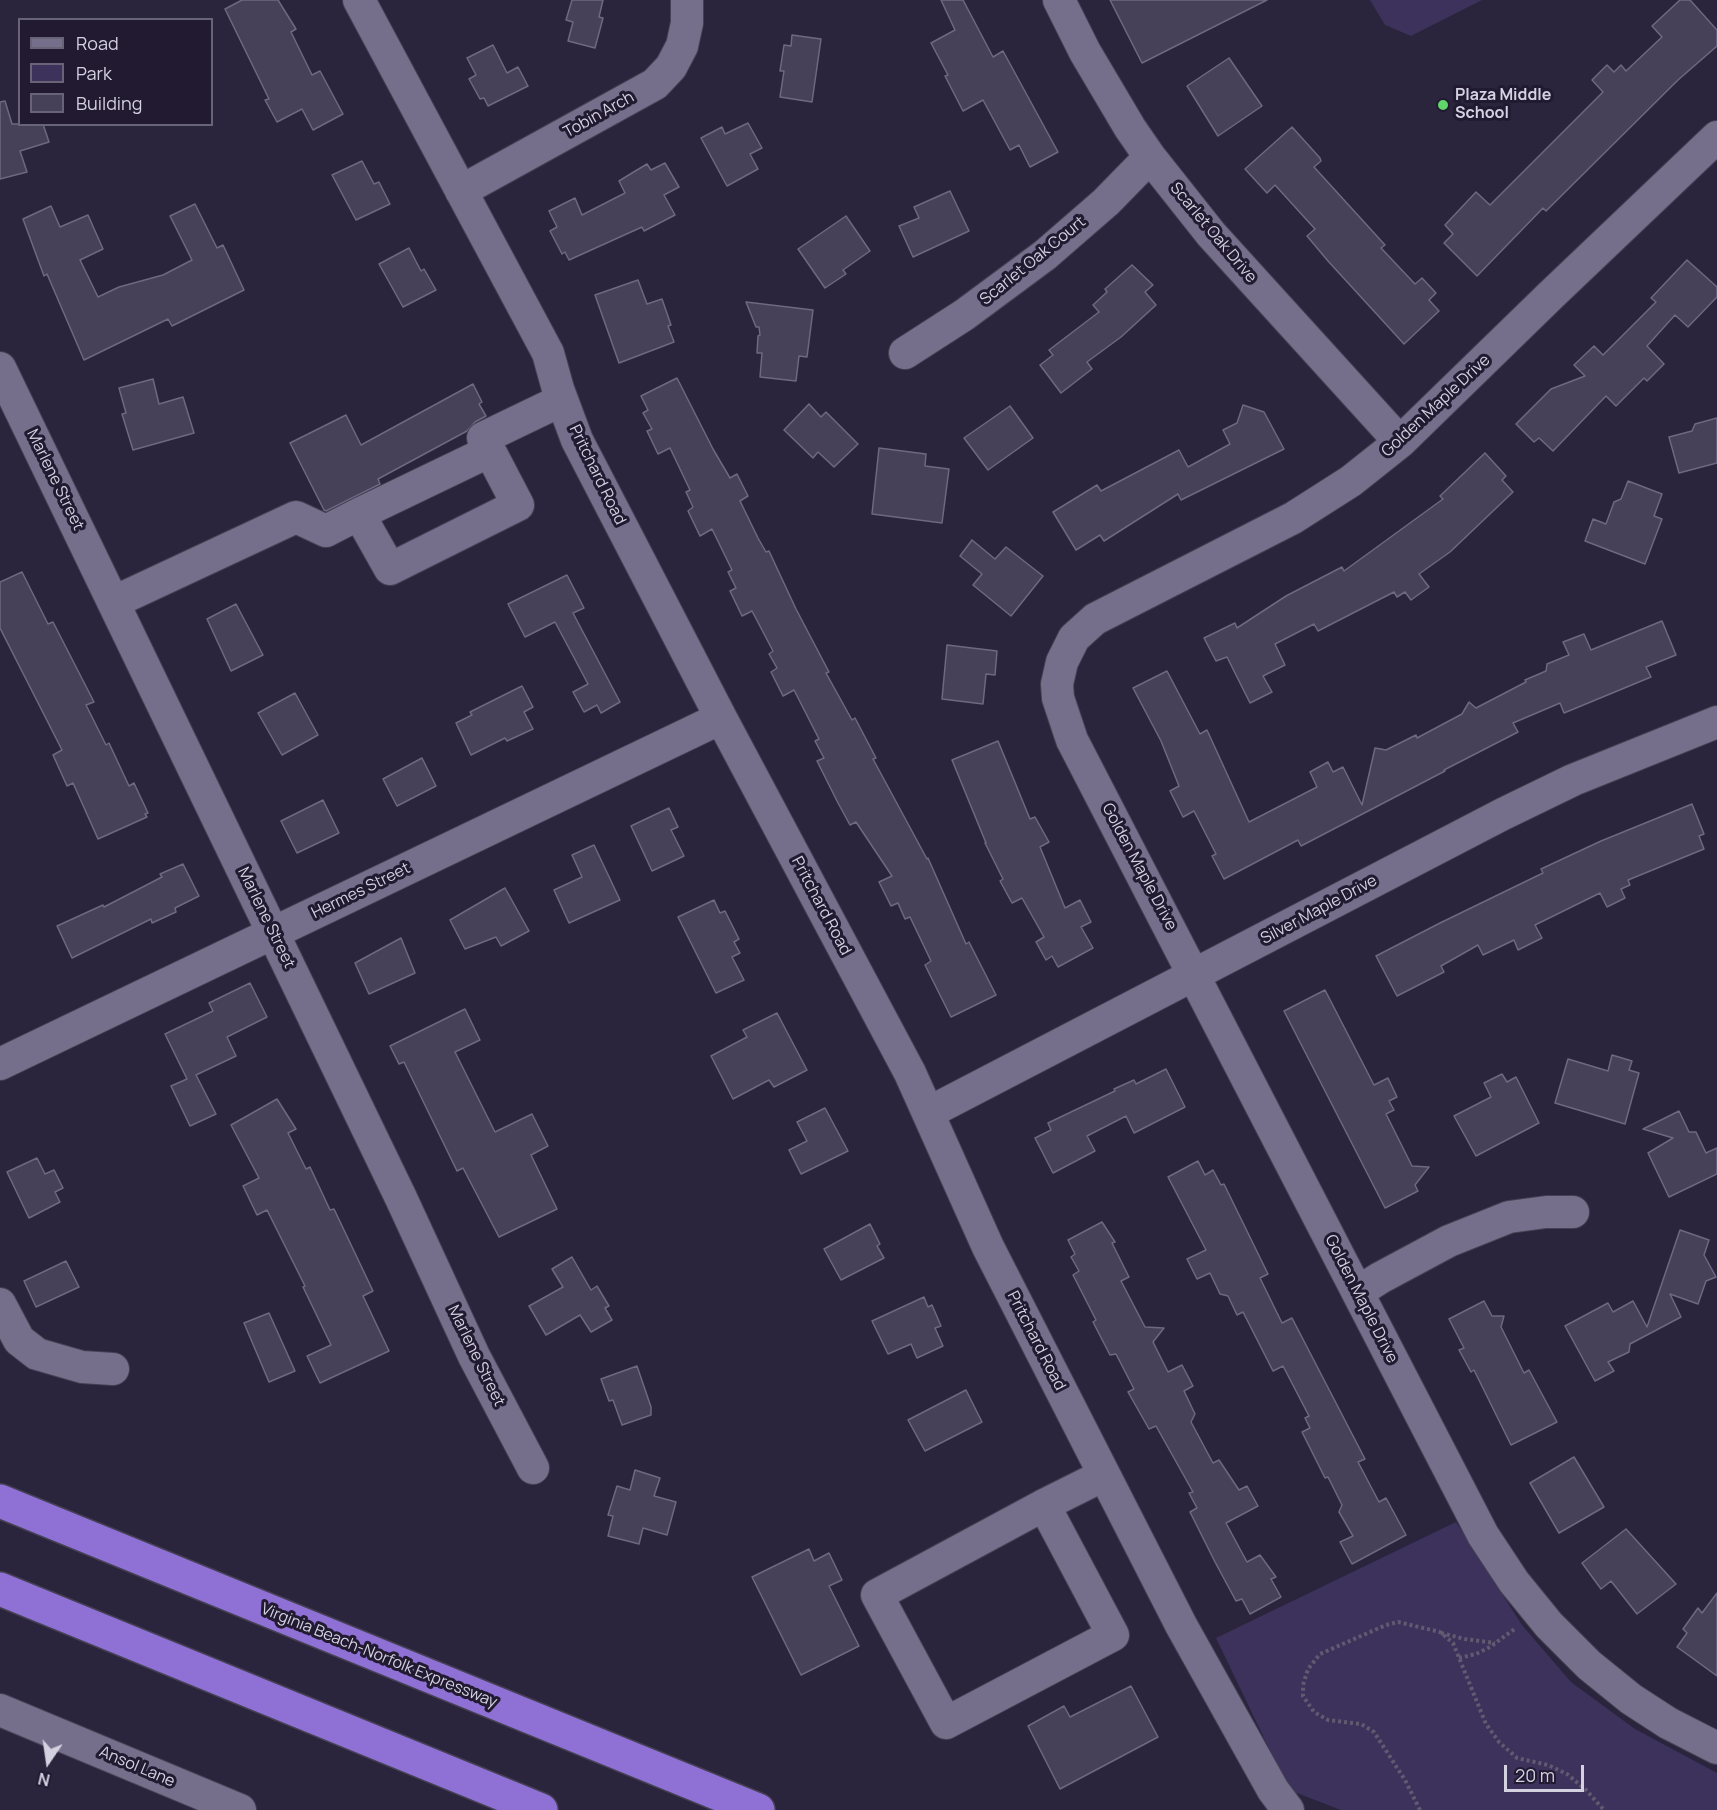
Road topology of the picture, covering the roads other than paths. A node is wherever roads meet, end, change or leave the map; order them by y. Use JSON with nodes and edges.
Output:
{"nodes":[{"id":1,"x":359,"y":0,"type":"edge"},
{"id":2,"x":687,"y":0,"type":"edge"},
{"id":3,"x":1059,"y":0,"type":"edge"},
{"id":4,"x":1717,"y":137,"type":"edge"},
{"id":5,"x":1150,"y":157,"type":"junction"},
{"id":6,"x":461,"y":191,"type":"junction"},
{"id":7,"x":905,"y":353,"type":"dead end"},
{"id":8,"x":0,"y":368,"type":"edge"},
{"id":9,"x":562,"y":400,"type":"junction"},
{"id":10,"x":1400,"y":442,"type":"junction"},
{"id":11,"x":490,"y":451,"type":"junction"},
{"id":12,"x":359,"y":514,"type":"junction"},
{"id":13,"x":114,"y":602,"type":"junction"},
{"id":14,"x":721,"y":718,"type":"junction"},
{"id":15,"x":1717,"y":722,"type":"edge"},
{"id":16,"x":273,"y":934,"type":"junction"},
{"id":17,"x":1195,"y":975,"type":"junction"},
{"id":18,"x":0,"y":1064,"type":"edge"},
{"id":19,"x":928,"y":1113,"type":"junction"},
{"id":20,"x":1573,"y":1212,"type":"dead end"},
{"id":21,"x":1358,"y":1292,"type":"junction"},
{"id":22,"x":0,"y":1304,"type":"edge"},
{"id":23,"x":113,"y":1369,"type":"dead end"},
{"id":24,"x":533,"y":1468,"type":"dead end"},
{"id":25,"x":1104,"y":1475,"type":"junction"},
{"id":26,"x":0,"y":1501,"type":"edge"},
{"id":27,"x":1044,"y":1505,"type":"junction"},
{"id":28,"x":0,"y":1589,"type":"edge"},
{"id":29,"x":0,"y":1710,"type":"edge"},
{"id":30,"x":1717,"y":1748,"type":"edge"},
{"id":31,"x":240,"y":1810,"type":"edge"},
{"id":32,"x":541,"y":1810,"type":"edge"},
{"id":33,"x":758,"y":1810,"type":"edge"},
{"id":34,"x":1288,"y":1810,"type":"edge"}],
"edges":[{"from":1,"to":6,"type":"street","name":"Pritchard Road"},
{"from":2,"to":6,"type":"street","name":"Tobin Arch"},
{"from":3,"to":5,"type":"street","name":"Scarlet Oak Drive"},
{"from":4,"to":10,"type":"street","name":"Golden Maple Drive"},
{"from":5,"to":7,"type":"street","name":"Scarlet Oak Court"},
{"from":5,"to":10,"type":"street","name":"Scarlet Oak Drive"},
{"from":6,"to":9,"type":"street","name":"Pritchard Road"},
{"from":8,"to":13,"type":"street","name":"Marlene Street"},
{"from":9,"to":11,"type":"street"},
{"from":9,"to":14,"type":"street","name":"Pritchard Road"},
{"from":10,"to":17,"type":"street","name":"Golden Maple Drive"},
{"from":11,"to":12,"type":"street"},
{"from":11,"to":12,"type":"street"},
{"from":12,"to":13,"type":"street"},
{"from":13,"to":16,"type":"street","name":"Marlene Street"},
{"from":14,"to":16,"type":"street","name":"Hermes Street"},
{"from":14,"to":19,"type":"street","name":"Pritchard Road"},
{"from":15,"to":17,"type":"street","name":"Silver Maple Drive"},
{"from":16,"to":18,"type":"street","name":"Hermes Street"},
{"from":16,"to":24,"type":"street","name":"Marlene Street"},
{"from":17,"to":19,"type":"street","name":"Silver Maple Drive"},
{"from":17,"to":21,"type":"street","name":"Golden Maple Drive"},
{"from":19,"to":25,"type":"street","name":"Pritchard Road"},
{"from":20,"to":21,"type":"street"},
{"from":21,"to":30,"type":"street","name":"Golden Maple Drive"},
{"from":22,"to":23,"type":"street"},
{"from":25,"to":27,"type":"street"},
{"from":25,"to":34,"type":"street","name":"Pritchard Road"},
{"from":26,"to":33,"type":"highway","name":"Virginia Beach-Norfolk Expressway"},
{"from":27,"to":27,"type":"street"},
{"from":28,"to":32,"type":"highway"},
{"from":29,"to":31,"type":"street","name":"Ansol Lane"}]}
